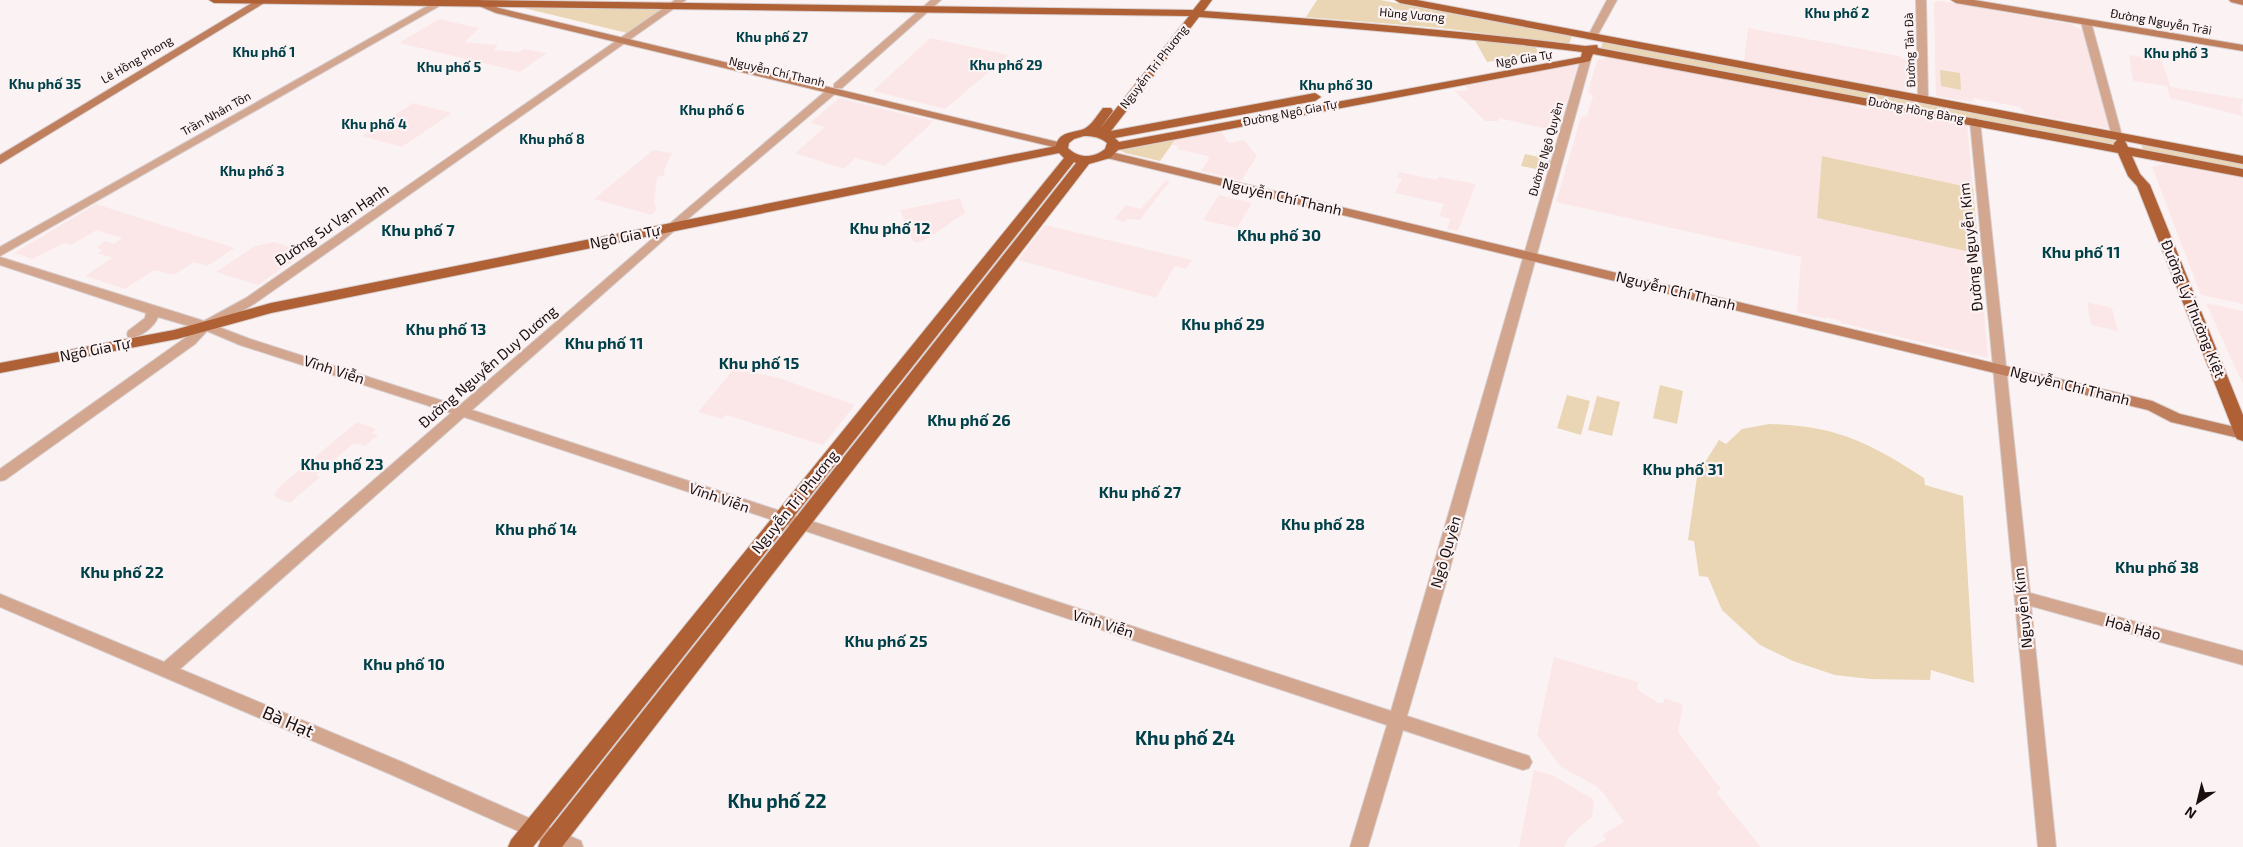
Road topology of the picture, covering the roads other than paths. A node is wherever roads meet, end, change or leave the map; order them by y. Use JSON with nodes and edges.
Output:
{"nodes":[{"id":1,"x":214,"y":0,"type":"edge"},
{"id":2,"x":936,"y":0,"type":"edge"},
{"id":3,"x":1400,"y":0,"type":"edge"},
{"id":4,"x":1612,"y":0,"type":"edge"},
{"id":5,"x":1921,"y":0,"type":"edge"},
{"id":6,"x":1956,"y":0,"type":"edge"},
{"id":7,"x":2234,"y":0,"type":"edge"},
{"id":8,"x":249,"y":1,"type":"edge"},
{"id":9,"x":262,"y":1,"type":"edge"},
{"id":10,"x":443,"y":1,"type":"edge"},
{"id":11,"x":473,"y":1,"type":"edge"},
{"id":12,"x":2243,"y":2,"type":"edge"},
{"id":13,"x":678,"y":3,"type":"edge"},
{"id":14,"x":567,"y":4,"type":"junction"},
{"id":15,"x":1197,"y":6,"type":"edge"},
{"id":16,"x":925,"y":9,"type":"junction"},
{"id":17,"x":526,"y":15,"type":"junction"},
{"id":18,"x":548,"y":17,"type":"junction"},
{"id":19,"x":2086,"y":22,"type":"junction"},
{"id":20,"x":1592,"y":36,"type":"junction"},
{"id":21,"x":626,"y":39,"type":"junction"},
{"id":22,"x":1539,"y":43,"type":"junction"},
{"id":23,"x":2243,"y":48,"type":"edge"},
{"id":24,"x":1587,"y":54,"type":"junction"},
{"id":25,"x":1571,"y":55,"type":"joint"},
{"id":26,"x":1546,"y":57,"type":"junction"},
{"id":27,"x":1483,"y":72,"type":"junction"},
{"id":28,"x":1447,"y":81,"type":"junction"},
{"id":29,"x":1402,"y":84,"type":"junction"},
{"id":30,"x":835,"y":88,"type":"junction"},
{"id":31,"x":1378,"y":94,"type":"junction"},
{"id":32,"x":1923,"y":99,"type":"junction"},
{"id":33,"x":1973,"y":108,"type":"junction"},
{"id":34,"x":1281,"y":109,"type":"junction"},
{"id":35,"x":1974,"y":121,"type":"junction"},
{"id":36,"x":2117,"y":136,"type":"junction"},
{"id":37,"x":2134,"y":139,"type":"junction"},
{"id":38,"x":1105,"y":141,"type":"junction"},
{"id":39,"x":2123,"y":150,"type":"junction"},
{"id":40,"x":0,"y":152,"type":"edge"},
{"id":41,"x":1068,"y":153,"type":"junction"},
{"id":42,"x":1026,"y":156,"type":"junction"},
{"id":43,"x":2140,"y":158,"type":"junction"},
{"id":44,"x":0,"y":160,"type":"edge"},
{"id":45,"x":2243,"y":160,"type":"edge"},
{"id":46,"x":2243,"y":173,"type":"edge"},
{"id":47,"x":2143,"y":185,"type":"junction"},
{"id":48,"x":671,"y":228,"type":"junction"},
{"id":49,"x":0,"y":252,"type":"edge"},
{"id":50,"x":1530,"y":256,"type":"junction"},
{"id":51,"x":0,"y":261,"type":"edge"},
{"id":52,"x":153,"y":311,"type":"junction"},
{"id":53,"x":205,"y":326,"type":"junction"},
{"id":54,"x":189,"y":329,"type":"junction"},
{"id":55,"x":133,"y":334,"type":"junction"},
{"id":56,"x":0,"y":360,"type":"edge"},
{"id":57,"x":0,"y":368,"type":"edge"},
{"id":58,"x":2000,"y":369,"type":"junction"},
{"id":59,"x":462,"y":412,"type":"junction"},
{"id":60,"x":2242,"y":430,"type":"edge"},
{"id":61,"x":0,"y":476,"type":"edge"},
{"id":62,"x":791,"y":521,"type":"junction"},
{"id":63,"x":2022,"y":597,"type":"junction"},
{"id":64,"x":0,"y":600,"type":"edge"},
{"id":65,"x":2243,"y":658,"type":"edge"},
{"id":66,"x":167,"y":670,"type":"junction"},
{"id":67,"x":1397,"y":720,"type":"junction"},
{"id":68,"x":1523,"y":762,"type":"dead end"},
{"id":69,"x":533,"y":829,"type":"junction"},
{"id":70,"x":552,"y":843,"type":"edge"},
{"id":71,"x":519,"y":847,"type":"edge"},
{"id":72,"x":574,"y":847,"type":"edge"},
{"id":73,"x":1359,"y":847,"type":"edge"},
{"id":74,"x":2047,"y":847,"type":"edge"}],
"edges":[{"from":1,"to":8,"type":"main road","name":"Hùng Vương"},
{"from":2,"to":16,"type":"street","name":"Đường Nguyễn Duy Dương"},
{"from":3,"to":20,"type":"main road","name":"Đường Hồng Bàng"},
{"from":4,"to":20,"type":"street","name":"Đường Ngô Quyền"},
{"from":5,"to":32,"type":"street","name":"Đường Tản Đà"},
{"from":6,"to":19,"type":"main road","name":"Đường Nguyễn Trãi"},
{"from":7,"to":12,"type":"main road"},
{"from":8,"to":9,"type":"main road","name":"Hùng Vương"},
{"from":8,"to":40,"type":"main road","name":"Lê Hồng Phong"},
{"from":9,"to":10,"type":"main road","name":"Hùng Vương"},
{"from":9,"to":44,"type":"main road","name":"Lê Hồng Phong"},
{"from":10,"to":11,"type":"main road","name":"Hùng Vương"},
{"from":10,"to":49,"type":"street","name":"Trần Nhân Tôn"},
{"from":11,"to":14,"type":"main road","name":"Hùng Vương"},
{"from":11,"to":17,"type":"main road","name":"Nguyễn Chí Thanh"},
{"from":13,"to":14,"type":"main road","name":"Hùng Vương"},
{"from":13,"to":16,"type":"main road","name":"Hùng Vương"},
{"from":13,"to":21,"type":"street","name":"Đường Sư Vạn Hạnh"},
{"from":14,"to":18,"type":"main road"},
{"from":15,"to":16,"type":"main road","name":"Hùng Vương"},
{"from":15,"to":22,"type":"main road","name":"Hùng Vương"},
{"from":15,"to":38,"type":"main road","name":"Nguyễn Tri Phương"},
{"from":16,"to":30,"type":"street","name":"Đường Nguyễn Duy Dương"},
{"from":17,"to":18,"type":"main road","name":"Nguyễn Chí Thanh"},
{"from":17,"to":21,"type":"main road","name":"Nguyễn Chí Thanh"},
{"from":18,"to":21,"type":"main road","name":"Nguyễn Chí Thanh"},
{"from":19,"to":23,"type":"main road","name":"Đường Nguyễn Trãi"},
{"from":19,"to":36,"type":"street"},
{"from":20,"to":24,"type":"main road","name":"Đường Ngô Quyền"},
{"from":20,"to":32,"type":"main road","name":"Đường Hồng Bàng"},
{"from":21,"to":30,"type":"main road","name":"Nguyễn Chí Thanh"},
{"from":21,"to":53,"type":"street","name":"Đường Sư Vạn Hạnh"},
{"from":22,"to":24,"type":"main road","name":"Hùng Vương"},
{"from":22,"to":26,"type":"main road"},
{"from":24,"to":25,"type":"main road"},
{"from":24,"to":27,"type":"main road","name":"Đường Ngô Gia Tự"},
{"from":24,"to":35,"type":"main road","name":"Đường Hồng Bàng"},
{"from":24,"to":50,"type":"street","name":"Đường Ngô Quyền"},
{"from":25,"to":26,"type":"main road","name":"Ngô Gia Tự"},
{"from":26,"to":27,"type":"main road","name":"Ngô Gia Tự"},
{"from":27,"to":28,"type":"main road","name":"Đường Ngô Gia Tự"},
{"from":27,"to":29,"type":"main road","name":"Ngô Gia Tự"},
{"from":28,"to":29,"type":"main road","name":"Ngô Gia Tự"},
{"from":28,"to":31,"type":"main road","name":"Đường Ngô Gia Tự"},
{"from":29,"to":31,"type":"main road","name":"Ngô Gia Tự"},
{"from":29,"to":34,"type":"main road","name":"Ngô Gia Tự"},
{"from":30,"to":41,"type":"main road","name":"Nguyễn Chí Thanh"},
{"from":30,"to":48,"type":"street","name":"Đường Nguyễn Duy Dương"},
{"from":31,"to":34,"type":"main road","name":"Đường Ngô Gia Tự"},
{"from":32,"to":33,"type":"main road","name":"Đường Hồng Bàng"},
{"from":33,"to":35,"type":"main road"},
{"from":33,"to":36,"type":"main road","name":"Đường Hồng Bàng"},
{"from":34,"to":38,"type":"main road","name":"Đường Ngô Gia Tự"},
{"from":35,"to":39,"type":"main road","name":"Đường Hồng Bàng"},
{"from":35,"to":58,"type":"street","name":"Đường Nguyễn Kim"},
{"from":36,"to":37,"type":"main road","name":"Đường Hồng Bàng"},
{"from":36,"to":39,"type":"main road","name":"Đường Lý Thường Kiệt"},
{"from":37,"to":43,"type":"main road","name":"Đường Lý Thường Kiệt"},
{"from":37,"to":45,"type":"main road","name":"Đường Hồng Bàng"},
{"from":38,"to":41,"type":"main road"},
{"from":38,"to":41,"type":"main road"},
{"from":38,"to":50,"type":"main road","name":"Nguyễn Chí Thanh"},
{"from":39,"to":43,"type":"main road","name":"Đường Hồng Bàng"},
{"from":39,"to":47,"type":"main road","name":"Đường Lý Thường Kiệt"},
{"from":41,"to":42,"type":"main road","name":"Ngô Gia Tự"},
{"from":41,"to":42,"type":"main road"},
{"from":41,"to":62,"type":"main road","name":"Nguyễn Tri Phương"},
{"from":42,"to":48,"type":"main road","name":"Ngô Gia Tự"},
{"from":43,"to":46,"type":"main road"},
{"from":43,"to":47,"type":"main road","name":"Đường Lý Thường Kiệt"},
{"from":47,"to":60,"type":"main road","name":"Đường Lý Thường Kiệt"},
{"from":48,"to":53,"type":"main road","name":"Ngô Gia Tự"},
{"from":48,"to":59,"type":"street","name":"Đường Nguyễn Duy Dương"},
{"from":50,"to":58,"type":"main road","name":"Nguyễn Chí Thanh"},
{"from":50,"to":67,"type":"street","name":"Ngô Quyền"},
{"from":51,"to":52,"type":"street","name":"Vĩnh Viễn"},
{"from":52,"to":53,"type":"street","name":"Vĩnh Viễn"},
{"from":52,"to":55,"type":"street"},
{"from":53,"to":54,"type":"main road","name":"Ngô Gia Tự"},
{"from":53,"to":59,"type":"street","name":"Vĩnh Viễn"},
{"from":53,"to":61,"type":"street","name":"Đường Sư Vạn Hạnh"},
{"from":54,"to":55,"type":"main road","name":"Ngô Gia Tự"},
{"from":54,"to":57,"type":"main road","name":"Ngô Gia Tự"},
{"from":55,"to":56,"type":"main road","name":"Ngô Gia Tự"},
{"from":58,"to":60,"type":"main road","name":"Nguyễn Chí Thanh"},
{"from":58,"to":63,"type":"street","name":"Nguyễn Kim"},
{"from":59,"to":62,"type":"street","name":"Vĩnh Viễn"},
{"from":59,"to":66,"type":"street","name":"Đường Nguyễn Duy Dương"},
{"from":62,"to":67,"type":"street","name":"Vĩnh Viễn"},
{"from":62,"to":69,"type":"main road","name":"Nguyễn Tri Phương"},
{"from":62,"to":70,"type":"main road","name":"Nguyễn Tri Phương"},
{"from":63,"to":65,"type":"street","name":"Hoà Hảo"},
{"from":63,"to":74,"type":"street","name":"Nguyễn Kim"},
{"from":64,"to":66,"type":"street","name":"Bà Hạt"},
{"from":66,"to":69,"type":"street","name":"Bà Hạt"},
{"from":67,"to":68,"type":"street","name":"Vĩnh Viễn"},
{"from":67,"to":73,"type":"street","name":"Ngô Quyền"},
{"from":69,"to":70,"type":"street","name":"Bà Hạt"},
{"from":69,"to":71,"type":"main road","name":"Nguyễn Tri Phương"},
{"from":70,"to":72,"type":"street","name":"Bà Hạt"}]}
